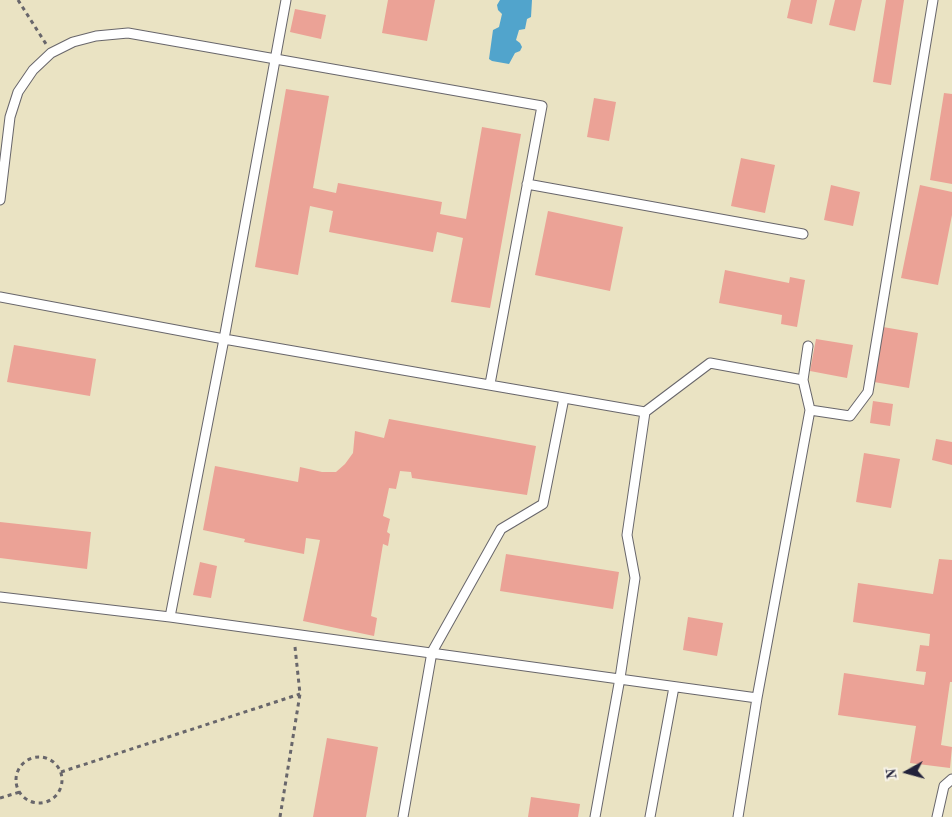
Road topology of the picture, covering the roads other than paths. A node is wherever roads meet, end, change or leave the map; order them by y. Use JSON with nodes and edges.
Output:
{"nodes":[{"id":1,"x":286,"y":0,"type":"edge"},
{"id":2,"x":933,"y":0,"type":"edge"},
{"id":3,"x":276,"y":59,"type":"junction"},
{"id":4,"x":527,"y":184,"type":"junction"},
{"id":5,"x":0,"y":200,"type":"edge"},
{"id":6,"x":803,"y":234,"type":"dead end"},
{"id":7,"x":0,"y":297,"type":"edge"},
{"id":8,"x":224,"y":339,"type":"junction"},
{"id":9,"x":808,"y":346,"type":"dead end"},
{"id":10,"x":803,"y":380,"type":"junction"},
{"id":11,"x":490,"y":384,"type":"junction"},
{"id":12,"x":564,"y":398,"type":"junction"},
{"id":13,"x":810,"y":410,"type":"junction"},
{"id":14,"x":645,"y":412,"type":"junction"},
{"id":15,"x":0,"y":597,"type":"edge"},
{"id":16,"x":170,"y":617,"type":"junction"},
{"id":17,"x":432,"y":652,"type":"junction"},
{"id":18,"x":620,"y":678,"type":"junction"},
{"id":19,"x":674,"y":687,"type":"junction"},
{"id":20,"x":757,"y":698,"type":"junction"},
{"id":21,"x":952,"y":779,"type":"edge"},
{"id":22,"x":403,"y":817,"type":"edge"},
{"id":23,"x":595,"y":817,"type":"edge"},
{"id":24,"x":650,"y":817,"type":"edge"},
{"id":25,"x":738,"y":817,"type":"edge"},
{"id":26,"x":937,"y":817,"type":"edge"}],
"edges":[{"from":1,"to":3,"type":"lane"},
{"from":2,"to":13,"type":"lane"},
{"from":3,"to":4,"type":"lane"},
{"from":3,"to":5,"type":"lane"},
{"from":3,"to":8,"type":"lane"},
{"from":4,"to":6,"type":"lane"},
{"from":4,"to":11,"type":"lane"},
{"from":7,"to":8,"type":"lane"},
{"from":8,"to":11,"type":"lane"},
{"from":8,"to":16,"type":"lane"},
{"from":9,"to":10,"type":"lane"},
{"from":10,"to":13,"type":"lane"},
{"from":10,"to":14,"type":"lane"},
{"from":11,"to":12,"type":"lane"},
{"from":12,"to":14,"type":"lane"},
{"from":12,"to":17,"type":"lane"},
{"from":13,"to":20,"type":"lane"},
{"from":14,"to":18,"type":"lane"},
{"from":15,"to":16,"type":"lane"},
{"from":16,"to":17,"type":"lane"},
{"from":17,"to":18,"type":"lane"},
{"from":17,"to":22,"type":"lane"},
{"from":18,"to":19,"type":"lane"},
{"from":18,"to":23,"type":"lane"},
{"from":19,"to":20,"type":"lane"},
{"from":19,"to":24,"type":"lane"},
{"from":20,"to":25,"type":"lane"},
{"from":21,"to":26,"type":"lane"}]}
